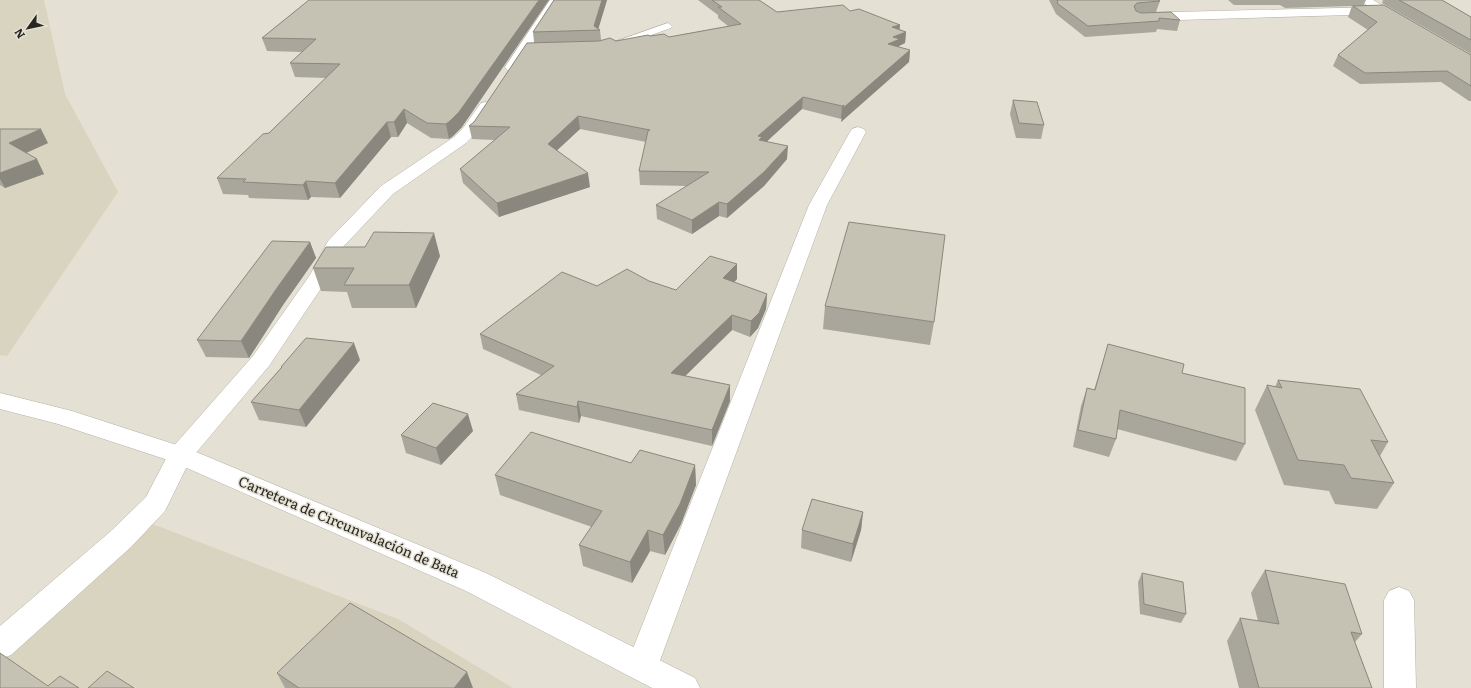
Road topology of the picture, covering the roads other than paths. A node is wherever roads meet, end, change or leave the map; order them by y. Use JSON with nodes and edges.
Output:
{"nodes":[{"id":1,"x":556,"y":0,"type":"edge"},
{"id":2,"x":1365,"y":0,"type":"edge"},
{"id":3,"x":1384,"y":11,"type":"junction"},
{"id":4,"x":1138,"y":18,"type":"edge"},
{"id":5,"x":668,"y":26,"type":"dead end"},
{"id":6,"x":1410,"y":26,"type":"edge"},
{"id":7,"x":605,"y":47,"type":"edge"},
{"id":8,"x":858,"y":132,"type":"dead end"},
{"id":9,"x":0,"y":401,"type":"edge"},
{"id":10,"x":180,"y":455,"type":"junction"},
{"id":11,"x":1399,"y":600,"type":"dead end"},
{"id":12,"x":0,"y":645,"type":"edge"},
{"id":13,"x":642,"y":666,"type":"junction"},
{"id":14,"x":684,"y":688,"type":"edge"},
{"id":15,"x":1400,"y":688,"type":"edge"}],
"edges":[{"from":1,"to":10,"type":"street"},
{"from":2,"to":3,"type":"street"},
{"from":3,"to":4,"type":"street"},
{"from":3,"to":6,"type":"street"},
{"from":5,"to":7,"type":"lane"},
{"from":8,"to":13,"type":"street"},
{"from":9,"to":10,"type":"street","name":"Carretera de Circunvalación de Bata"},
{"from":10,"to":12,"type":"street"},
{"from":10,"to":13,"type":"street","name":"Carretera de Circunvalación de Bata"},
{"from":11,"to":15,"type":"street"},
{"from":13,"to":14,"type":"street","name":"Carretera de Circunvalación de Bata"}]}
